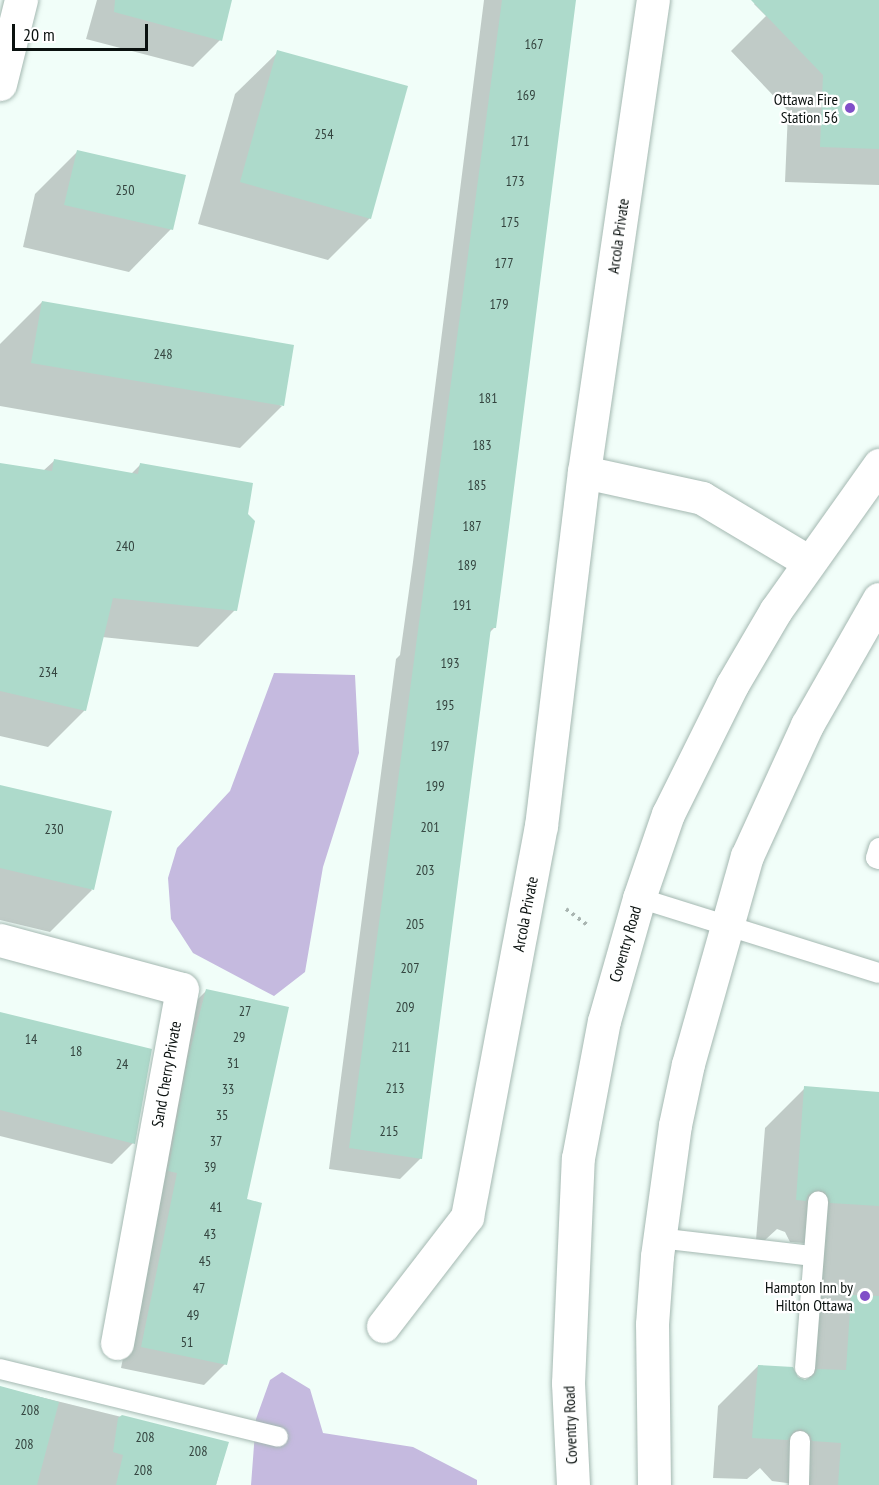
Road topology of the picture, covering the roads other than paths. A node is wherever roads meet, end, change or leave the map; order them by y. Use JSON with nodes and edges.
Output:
{"nodes":[{"id":1,"x":21,"y":0,"type":"edge"},
{"id":2,"x":653,"y":0,"type":"edge"},
{"id":3,"x":0,"y":84,"type":"edge"},
{"id":4,"x":879,"y":465,"type":"edge"},
{"id":5,"x":584,"y":472,"type":"junction"},
{"id":6,"x":809,"y":562,"type":"junction"},
{"id":7,"x":879,"y":599,"type":"edge"},
{"id":8,"x":879,"y":848,"type":"edge"},
{"id":9,"x":879,"y":859,"type":"edge"},
{"id":10,"x":639,"y":898,"type":"junction"},
{"id":11,"x":724,"y":926,"type":"junction"},
{"id":12,"x":0,"y":940,"type":"edge"},
{"id":13,"x":879,"y":973,"type":"edge"},
{"id":14,"x":818,"y":1202,"type":"dead end"},
{"id":15,"x":659,"y":1238,"type":"junction"},
{"id":16,"x":813,"y":1256,"type":"junction"},
{"id":17,"x":383,"y":1326,"type":"dead end"},
{"id":18,"x":117,"y":1344,"type":"dead end"},
{"id":19,"x":805,"y":1368,"type":"dead end"},
{"id":20,"x":0,"y":1369,"type":"edge"},
{"id":21,"x":278,"y":1437,"type":"dead end"},
{"id":22,"x":800,"y":1441,"type":"dead end"},
{"id":23,"x":573,"y":1485,"type":"edge"},
{"id":24,"x":654,"y":1485,"type":"edge"},
{"id":25,"x":799,"y":1485,"type":"edge"}],
"edges":[{"from":1,"to":3,"type":"street"},
{"from":2,"to":5,"type":"street","name":"Arcola Private"},
{"from":4,"to":6,"type":"street","name":"Coventry Road"},
{"from":5,"to":6,"type":"street"},
{"from":5,"to":17,"type":"street","name":"Arcola Private"},
{"from":6,"to":10,"type":"street","name":"Coventry Road"},
{"from":7,"to":11,"type":"street"},
{"from":8,"to":9,"type":"lane"},
{"from":10,"to":11,"type":"lane"},
{"from":10,"to":23,"type":"street","name":"Coventry Road"},
{"from":11,"to":13,"type":"lane"},
{"from":11,"to":15,"type":"street"},
{"from":12,"to":18,"type":"street","name":"Sand Cherry Private"},
{"from":14,"to":16,"type":"lane"},
{"from":15,"to":16,"type":"lane"},
{"from":15,"to":24,"type":"street"},
{"from":16,"to":19,"type":"lane"},
{"from":20,"to":21,"type":"lane"},
{"from":22,"to":25,"type":"lane"}]}
